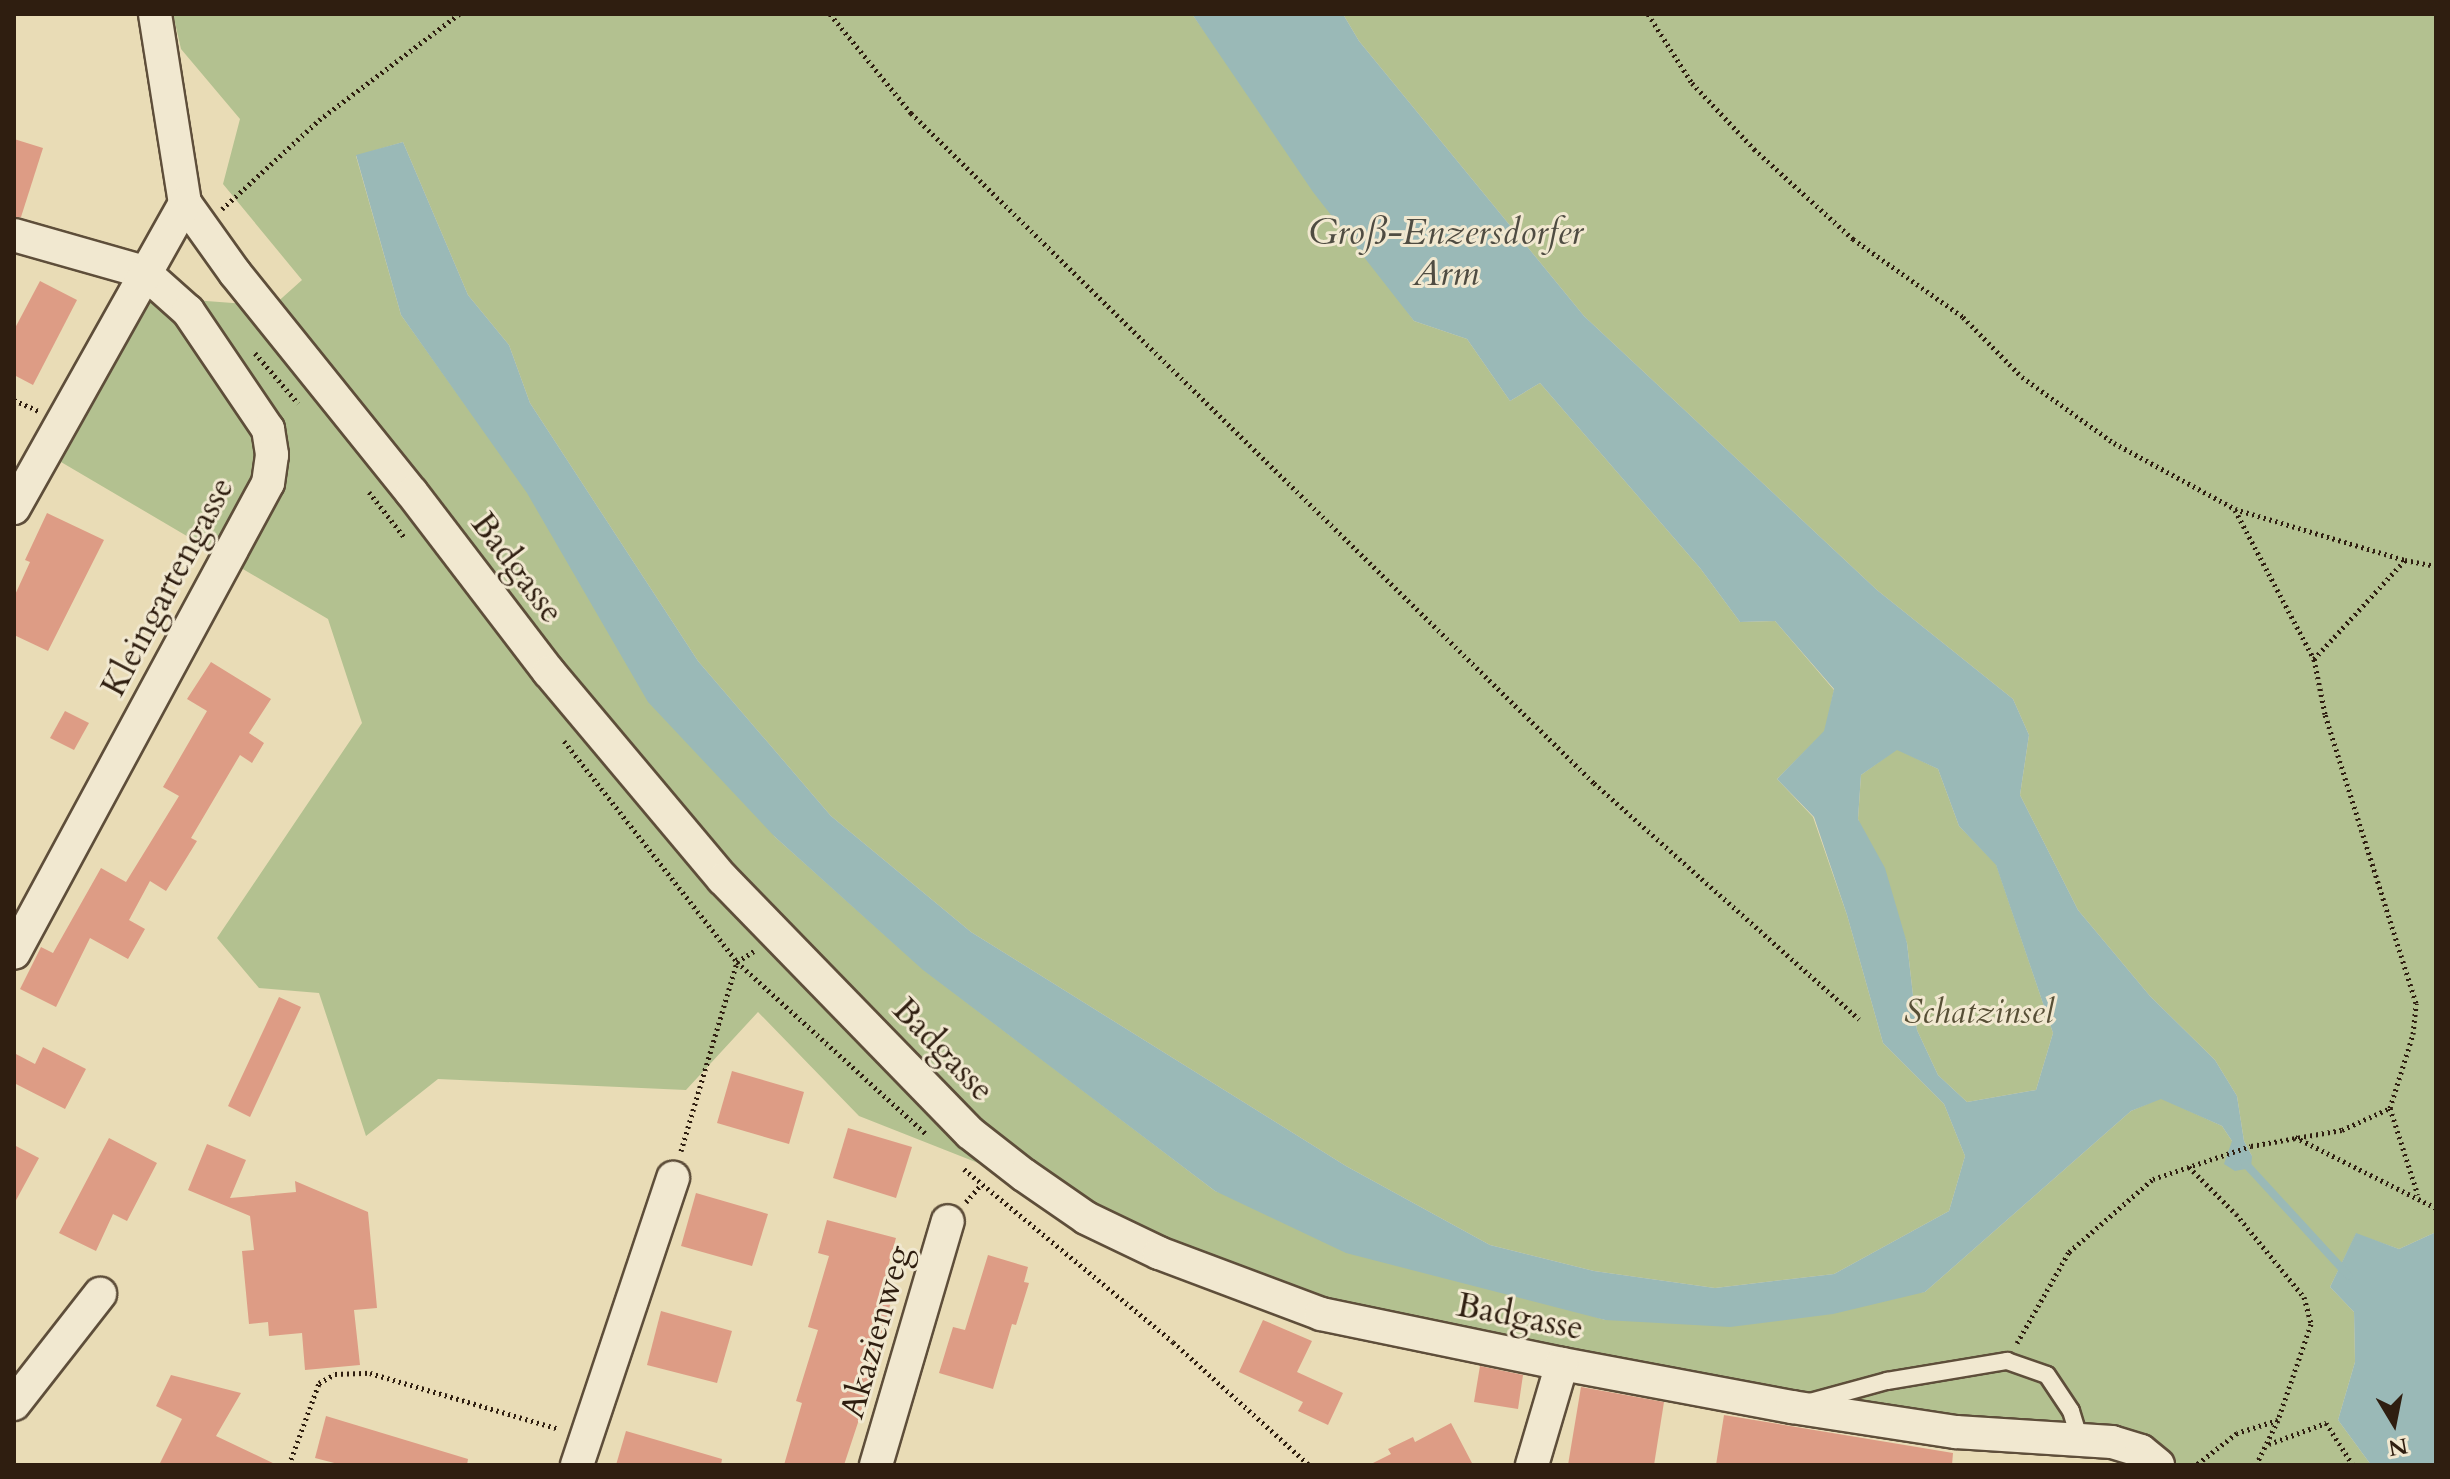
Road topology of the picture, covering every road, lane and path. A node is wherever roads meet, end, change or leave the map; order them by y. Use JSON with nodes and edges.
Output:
{"nodes":[{"id":1,"x":155,"y":14,"type":"edge"},
{"id":2,"x":459,"y":14,"type":"edge"},
{"id":3,"x":830,"y":14,"type":"edge"},
{"id":4,"x":1648,"y":14,"type":"edge"},
{"id":5,"x":194,"y":215,"type":"junction"},
{"id":6,"x":14,"y":235,"type":"edge"},
{"id":7,"x":144,"y":272,"type":"junction"},
{"id":8,"x":14,"y":508,"type":"edge"},
{"id":9,"x":2235,"y":509,"type":"junction"},
{"id":10,"x":2405,"y":560,"type":"junction"},
{"id":11,"x":2436,"y":566,"type":"edge"},
{"id":12,"x":2314,"y":659,"type":"junction"},
{"id":13,"x":779,"y":936,"type":"junction"},
{"id":14,"x":14,"y":953,"type":"edge"},
{"id":15,"x":1859,"y":1019,"type":"dead end"},
{"id":16,"x":2390,"y":1108,"type":"junction"},
{"id":17,"x":2294,"y":1136,"type":"junction"},
{"id":18,"x":2189,"y":1167,"type":"junction"},
{"id":19,"x":1024,"y":1175,"type":"junction"},
{"id":20,"x":673,"y":1178,"type":"joint"},
{"id":21,"x":2418,"y":1196,"type":"junction"},
{"id":22,"x":2436,"y":1208,"type":"edge"},
{"id":23,"x":948,"y":1221,"type":"joint"},
{"id":24,"x":100,"y":1294,"type":"dead end"},
{"id":25,"x":2007,"y":1361,"type":"junction"},
{"id":26,"x":1562,"y":1364,"type":"junction"},
{"id":27,"x":14,"y":1404,"type":"edge"},
{"id":28,"x":1792,"y":1407,"type":"junction"},
{"id":29,"x":2278,"y":1420,"type":"junction"},
{"id":30,"x":2079,"y":1438,"type":"junction"},
{"id":31,"x":2269,"y":1444,"type":"junction"},
{"id":32,"x":582,"y":1451,"type":"edge"},
{"id":33,"x":289,"y":1465,"type":"edge"},
{"id":34,"x":876,"y":1465,"type":"edge"},
{"id":35,"x":1532,"y":1465,"type":"edge"},
{"id":36,"x":2158,"y":1465,"type":"edge"},
{"id":37,"x":2196,"y":1465,"type":"edge"},
{"id":38,"x":2256,"y":1465,"type":"edge"},
{"id":39,"x":2353,"y":1465,"type":"edge"}],
"edges":[{"from":1,"to":5,"type":"street","name":"Badgasse"},
{"from":2,"to":5,"type":"path"},
{"from":3,"to":15,"type":"path"},
{"from":4,"to":9,"type":"path"},
{"from":5,"to":7,"type":"street"},
{"from":5,"to":13,"type":"street","name":"Badgasse"},
{"from":6,"to":7,"type":"street"},
{"from":7,"to":8,"type":"street"},
{"from":7,"to":14,"type":"street","name":"Kleingartengasse"},
{"from":9,"to":10,"type":"path"},
{"from":9,"to":12,"type":"path"},
{"from":10,"to":11,"type":"path"},
{"from":10,"to":12,"type":"path"},
{"from":12,"to":16,"type":"path"},
{"from":13,"to":19,"type":"street","name":"Badgasse"},
{"from":13,"to":20,"type":"path"},
{"from":16,"to":17,"type":"path"},
{"from":16,"to":21,"type":"path"},
{"from":17,"to":18,"type":"path"},
{"from":17,"to":21,"type":"path"},
{"from":18,"to":25,"type":"path"},
{"from":18,"to":29,"type":"path"},
{"from":19,"to":23,"type":"path"},
{"from":19,"to":26,"type":"street","name":"Badgasse"},
{"from":20,"to":32,"type":"street"},
{"from":21,"to":22,"type":"path"},
{"from":23,"to":34,"type":"street","name":"Akazienweg"},
{"from":24,"to":27,"type":"street"},
{"from":25,"to":28,"type":"lane"},
{"from":25,"to":30,"type":"lane"},
{"from":26,"to":28,"type":"street","name":"Badgasse"},
{"from":26,"to":35,"type":"street"},
{"from":28,"to":30,"type":"street","name":"Badgasse"},
{"from":29,"to":31,"type":"path"},
{"from":29,"to":37,"type":"path"},
{"from":30,"to":36,"type":"street","name":"Badgasse"},
{"from":31,"to":38,"type":"path"},
{"from":31,"to":39,"type":"path"},
{"from":32,"to":33,"type":"path"}]}
